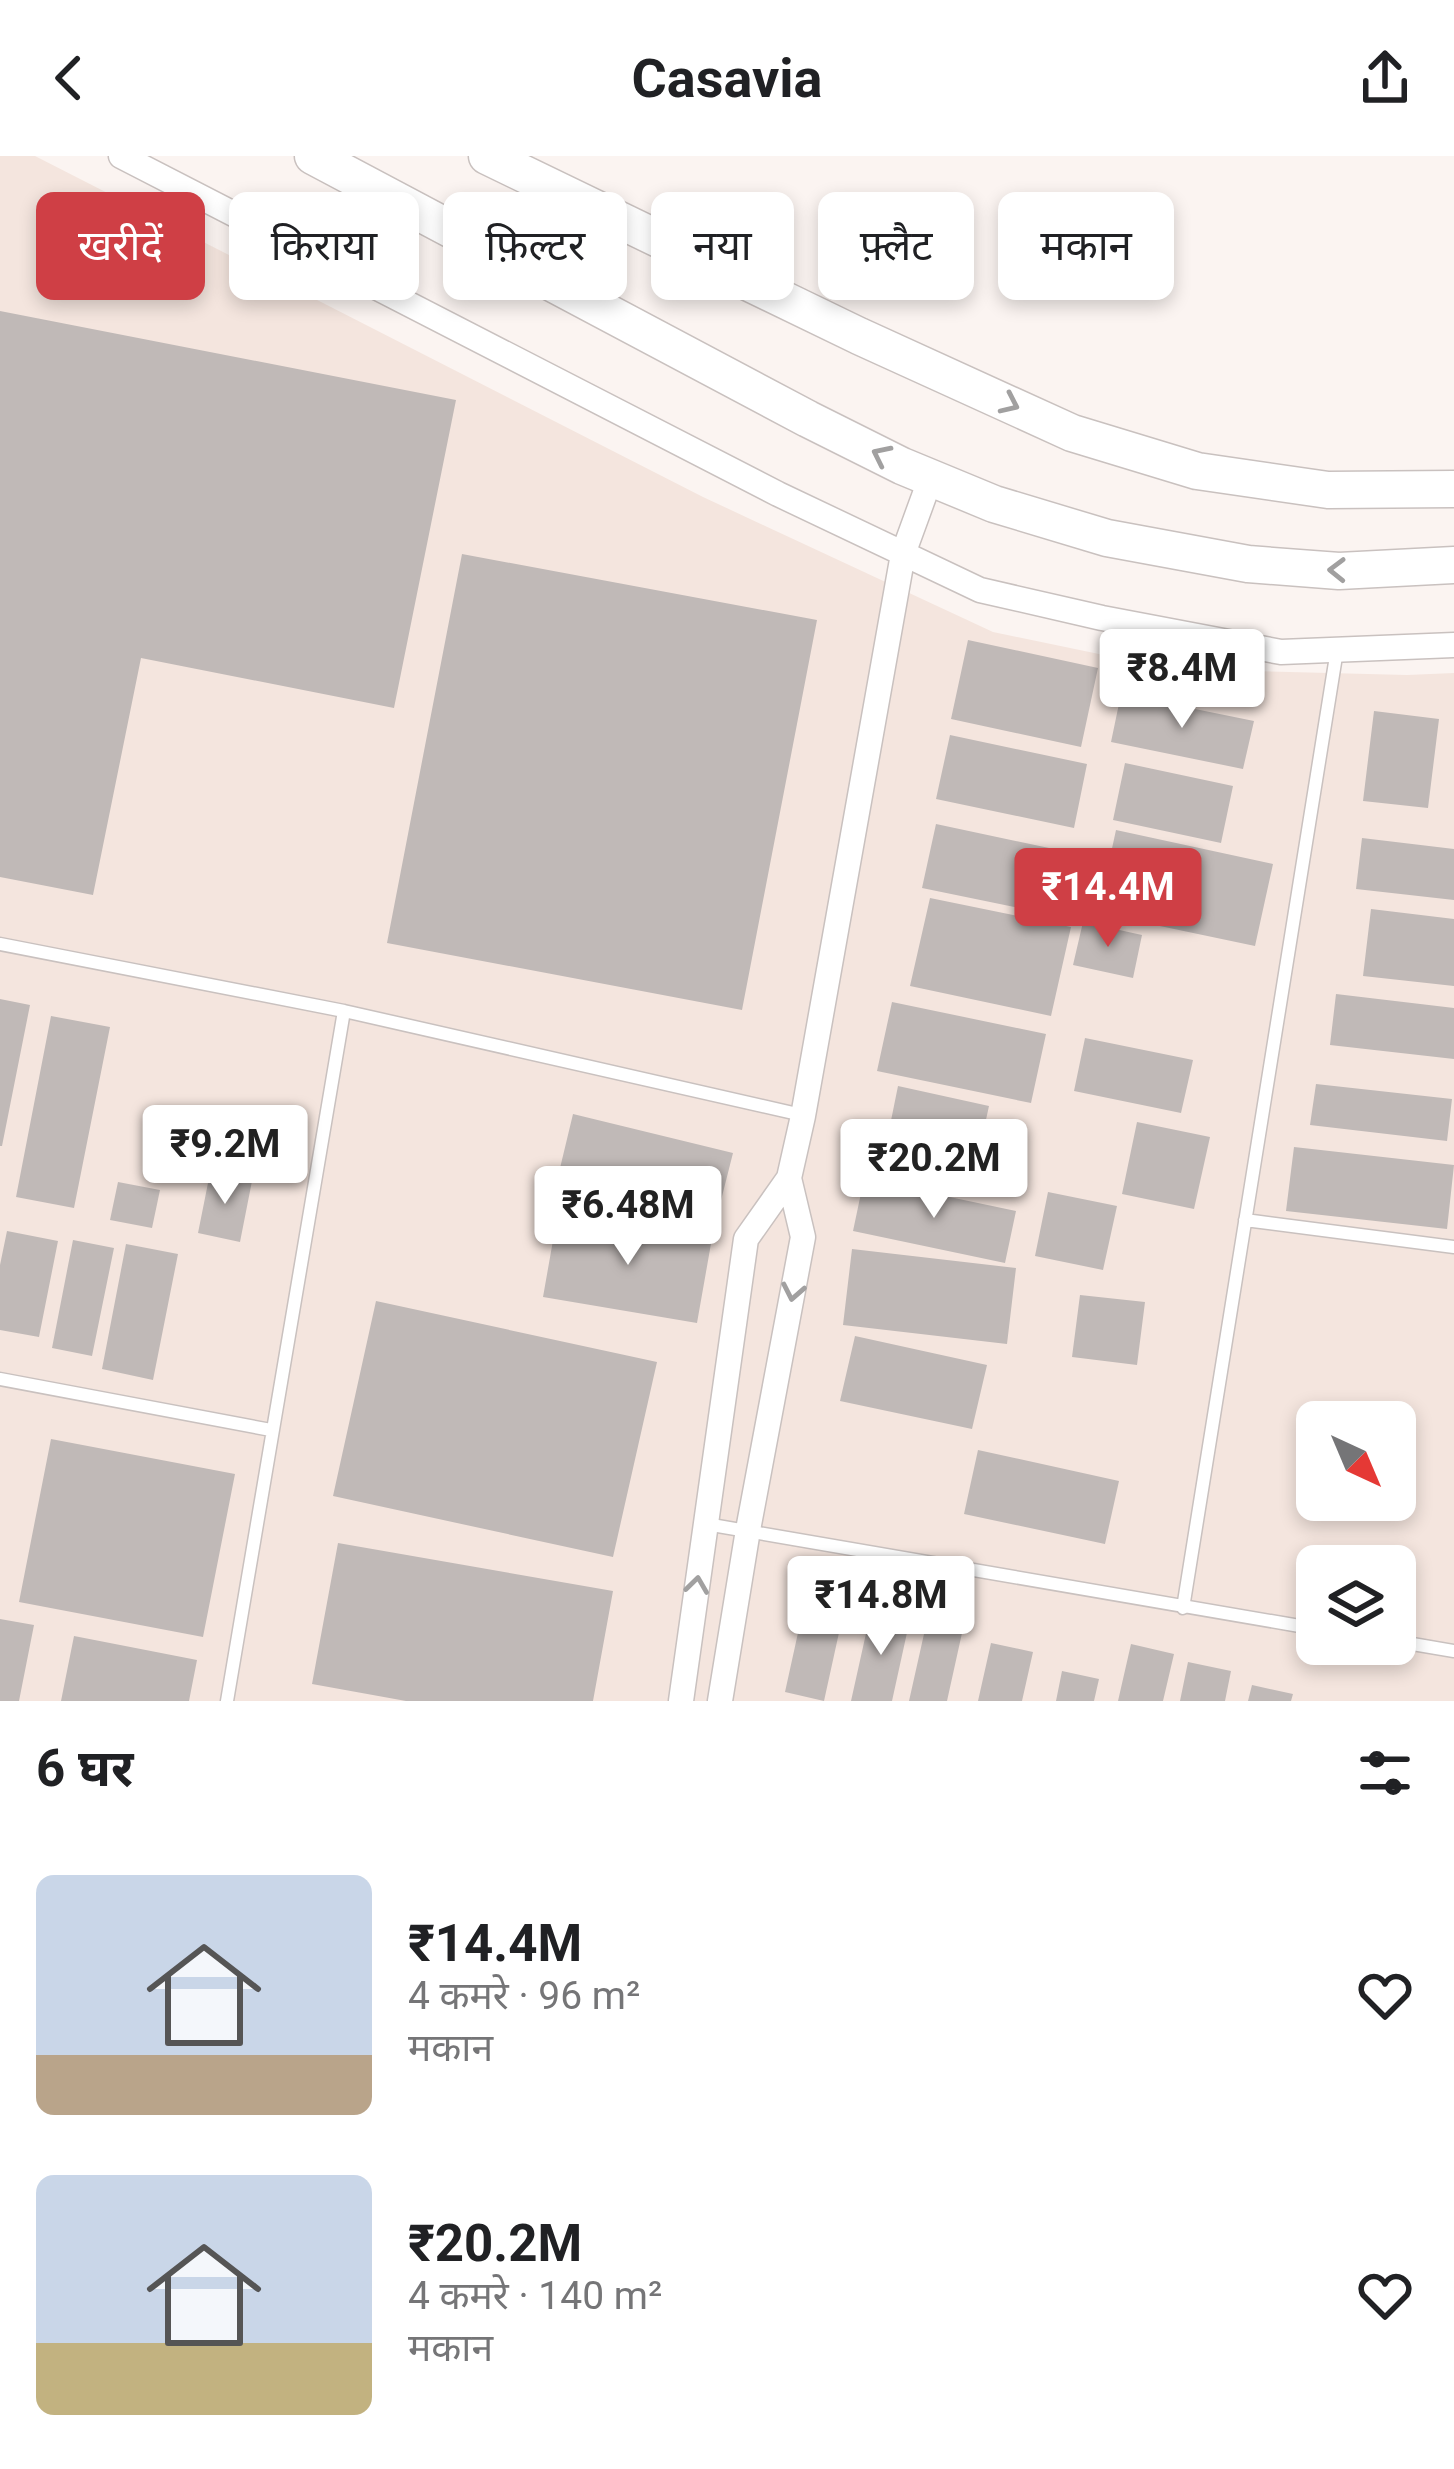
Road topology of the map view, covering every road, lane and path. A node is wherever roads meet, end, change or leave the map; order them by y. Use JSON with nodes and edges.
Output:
{"nodes":[{"id":1,"x":122,"y":156,"type":"edge"},
{"id":2,"x":314,"y":156,"type":"edge"},
{"id":3,"x":487,"y":156,"type":"edge"},
{"id":4,"x":931,"y":478,"type":"junction"},
{"id":5,"x":1454,"y":489,"type":"edge"},
{"id":6,"x":903,"y":554,"type":"junction"},
{"id":7,"x":1454,"y":565,"type":"edge"},
{"id":8,"x":1454,"y":645,"type":"edge"},
{"id":9,"x":1337,"y":649,"type":"junction"},
{"id":10,"x":0,"y":944,"type":"edge"},
{"id":11,"x":344,"y":1011,"type":"junction"},
{"id":12,"x":803,"y":1116,"type":"junction"},
{"id":13,"x":789,"y":1178,"type":"junction"},
{"id":14,"x":1245,"y":1220,"type":"junction"},
{"id":15,"x":1454,"y":1247,"type":"edge"},
{"id":16,"x":0,"y":1379,"type":"edge"},
{"id":17,"x":271,"y":1430,"type":"junction"},
{"id":18,"x":706,"y":1524,"type":"junction"},
{"id":19,"x":748,"y":1530,"type":"junction"},
{"id":20,"x":1183,"y":1608,"type":"junction"},
{"id":21,"x":1296,"y":1626,"type":"edge"},
{"id":22,"x":1416,"y":1645,"type":"edge"},
{"id":23,"x":1454,"y":1651,"type":"edge"},
{"id":24,"x":226,"y":1701,"type":"edge"},
{"id":25,"x":681,"y":1701,"type":"edge"},
{"id":26,"x":720,"y":1701,"type":"edge"}],
"edges":[{"from":1,"to":6,"type":"street"},
{"from":4,"to":2,"type":"main road","one_way":true},
{"from":3,"to":5,"type":"main road","one_way":true},
{"from":4,"to":6,"type":"street"},
{"from":7,"to":4,"type":"main road","one_way":true},
{"from":6,"to":9,"type":"street"},
{"from":6,"to":12,"type":"street"},
{"from":8,"to":9,"type":"street"},
{"from":9,"to":14,"type":"lane"},
{"from":10,"to":11,"type":"lane"},
{"from":11,"to":12,"type":"lane"},
{"from":11,"to":17,"type":"lane"},
{"from":12,"to":13,"type":"street"},
{"from":13,"to":18,"type":"street"},
{"from":13,"to":19,"type":"street","one_way":true},
{"from":14,"to":15,"type":"lane"},
{"from":14,"to":20,"type":"lane"},
{"from":16,"to":17,"type":"lane"},
{"from":17,"to":24,"type":"lane"},
{"from":18,"to":19,"type":"lane"},
{"from":25,"to":18,"type":"street","one_way":true},
{"from":19,"to":20,"type":"lane"},
{"from":19,"to":26,"type":"street"},
{"from":20,"to":21,"type":"lane"},
{"from":22,"to":23,"type":"lane"}]}
